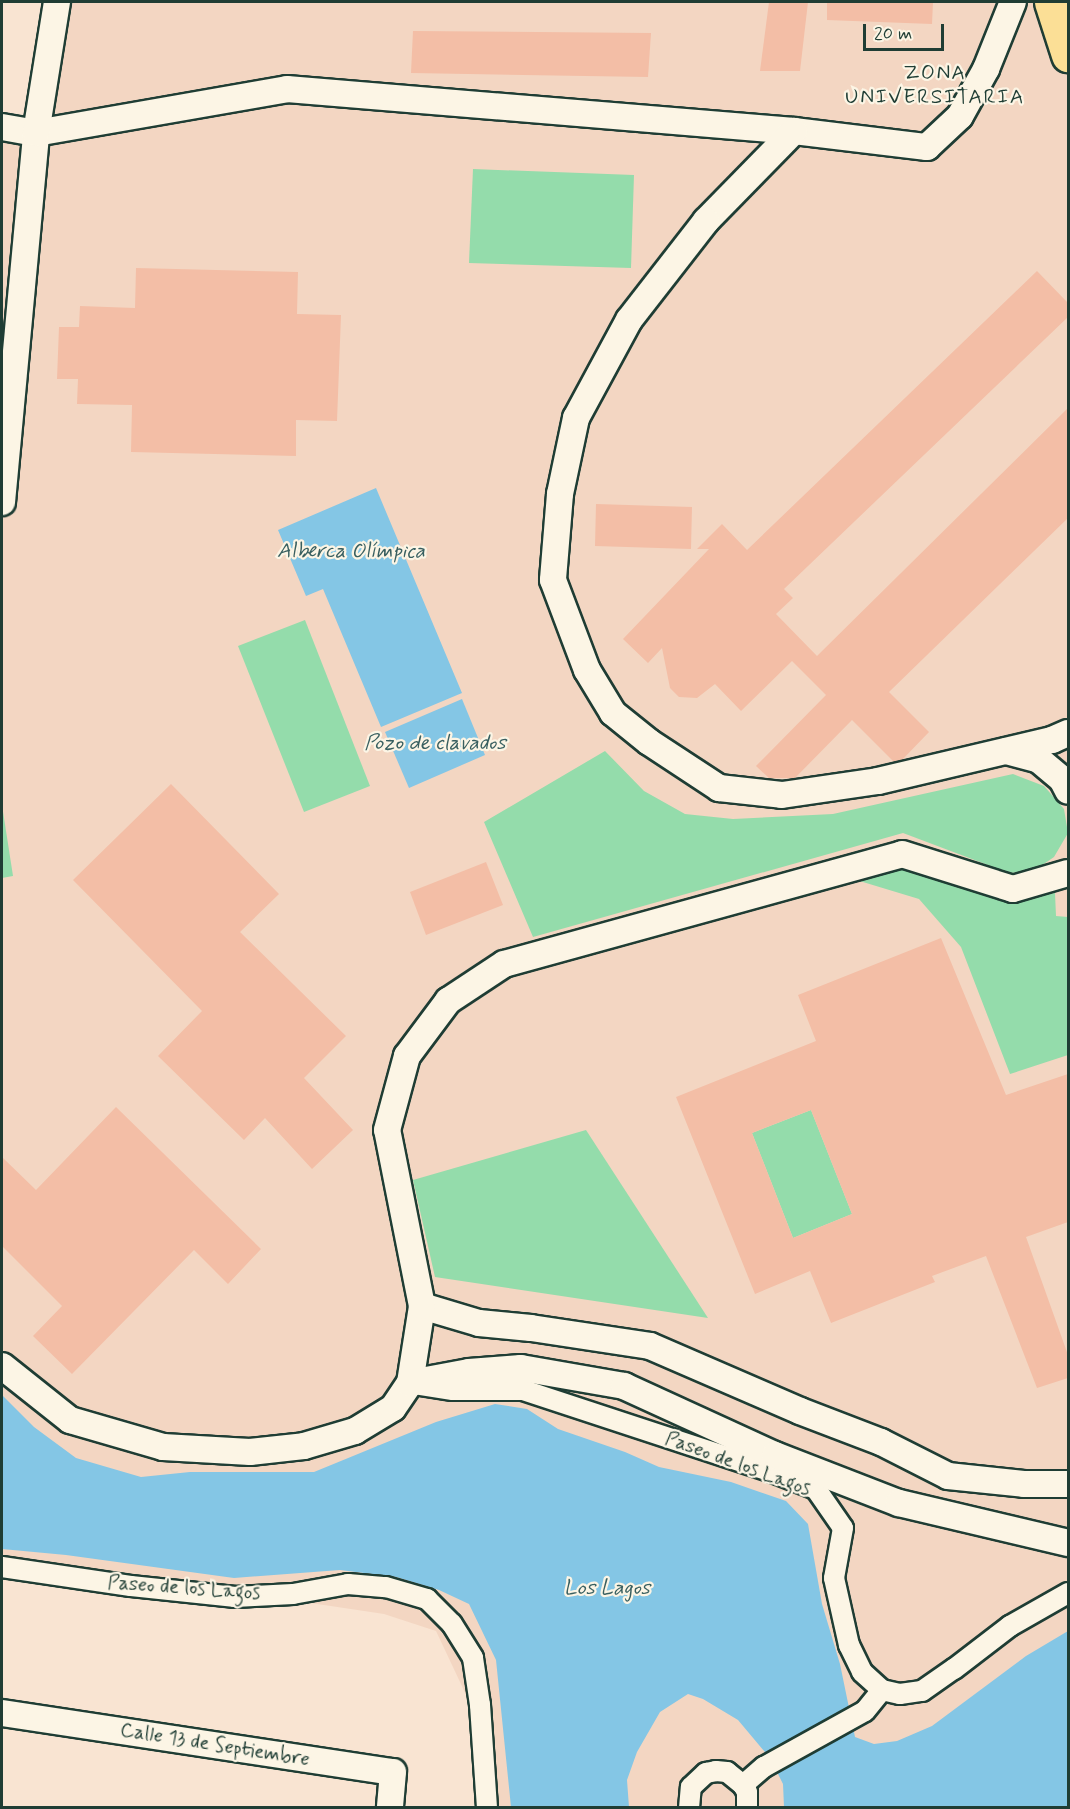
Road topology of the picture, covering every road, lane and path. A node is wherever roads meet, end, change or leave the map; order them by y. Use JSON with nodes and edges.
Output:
{"nodes":[{"id":1,"x":57,"y":2,"type":"edge"},
{"id":2,"x":1013,"y":2,"type":"edge"},
{"id":3,"x":1051,"y":2,"type":"edge"},
{"id":4,"x":1068,"y":55,"type":"edge"},
{"id":5,"x":2,"y":127,"type":"edge"},
{"id":6,"x":794,"y":131,"type":"junction"},
{"id":7,"x":36,"y":133,"type":"junction"},
{"id":8,"x":2,"y":501,"type":"edge"},
{"id":9,"x":1068,"y":732,"type":"edge"},
{"id":10,"x":1006,"y":751,"type":"junction"},
{"id":11,"x":1068,"y":790,"type":"edge"},
{"id":12,"x":1068,"y":873,"type":"edge"},
{"id":13,"x":422,"y":1306,"type":"junction"},
{"id":14,"x":2,"y":1366,"type":"edge"},
{"id":15,"x":410,"y":1383,"type":"junction"},
{"id":16,"x":1068,"y":1484,"type":"edge"},
{"id":17,"x":1068,"y":1543,"type":"edge"},
{"id":18,"x":2,"y":1567,"type":"edge"},
{"id":19,"x":1068,"y":1593,"type":"edge"},
{"id":20,"x":882,"y":1690,"type":"junction"},
{"id":21,"x":2,"y":1713,"type":"edge"},
{"id":22,"x":743,"y":1785,"type":"junction"},
{"id":23,"x":390,"y":1808,"type":"edge"},
{"id":24,"x":487,"y":1808,"type":"edge"},
{"id":25,"x":689,"y":1808,"type":"edge"},
{"id":26,"x":747,"y":1808,"type":"edge"}],
"edges":[{"from":1,"to":7,"type":"street"},
{"from":2,"to":6,"type":"street"},
{"from":3,"to":4,"type":"main road"},
{"from":5,"to":7,"type":"street"},
{"from":6,"to":7,"type":"street"},
{"from":6,"to":10,"type":"street"},
{"from":7,"to":8,"type":"street"},
{"from":9,"to":10,"type":"street"},
{"from":10,"to":11,"type":"street"},
{"from":12,"to":13,"type":"street"},
{"from":13,"to":15,"type":"street"},
{"from":13,"to":16,"type":"street"},
{"from":14,"to":15,"type":"street"},
{"from":15,"to":17,"type":"street"},
{"from":15,"to":20,"type":"street","name":"Paseo de los Lagos"},
{"from":18,"to":24,"type":"street","name":"Paseo de los Lagos"},
{"from":19,"to":20,"type":"street"},
{"from":20,"to":22,"type":"street"},
{"from":21,"to":23,"type":"street","name":"Calle 13 de Septiembre"},
{"from":22,"to":25,"type":"street"},
{"from":22,"to":26,"type":"street"}]}
